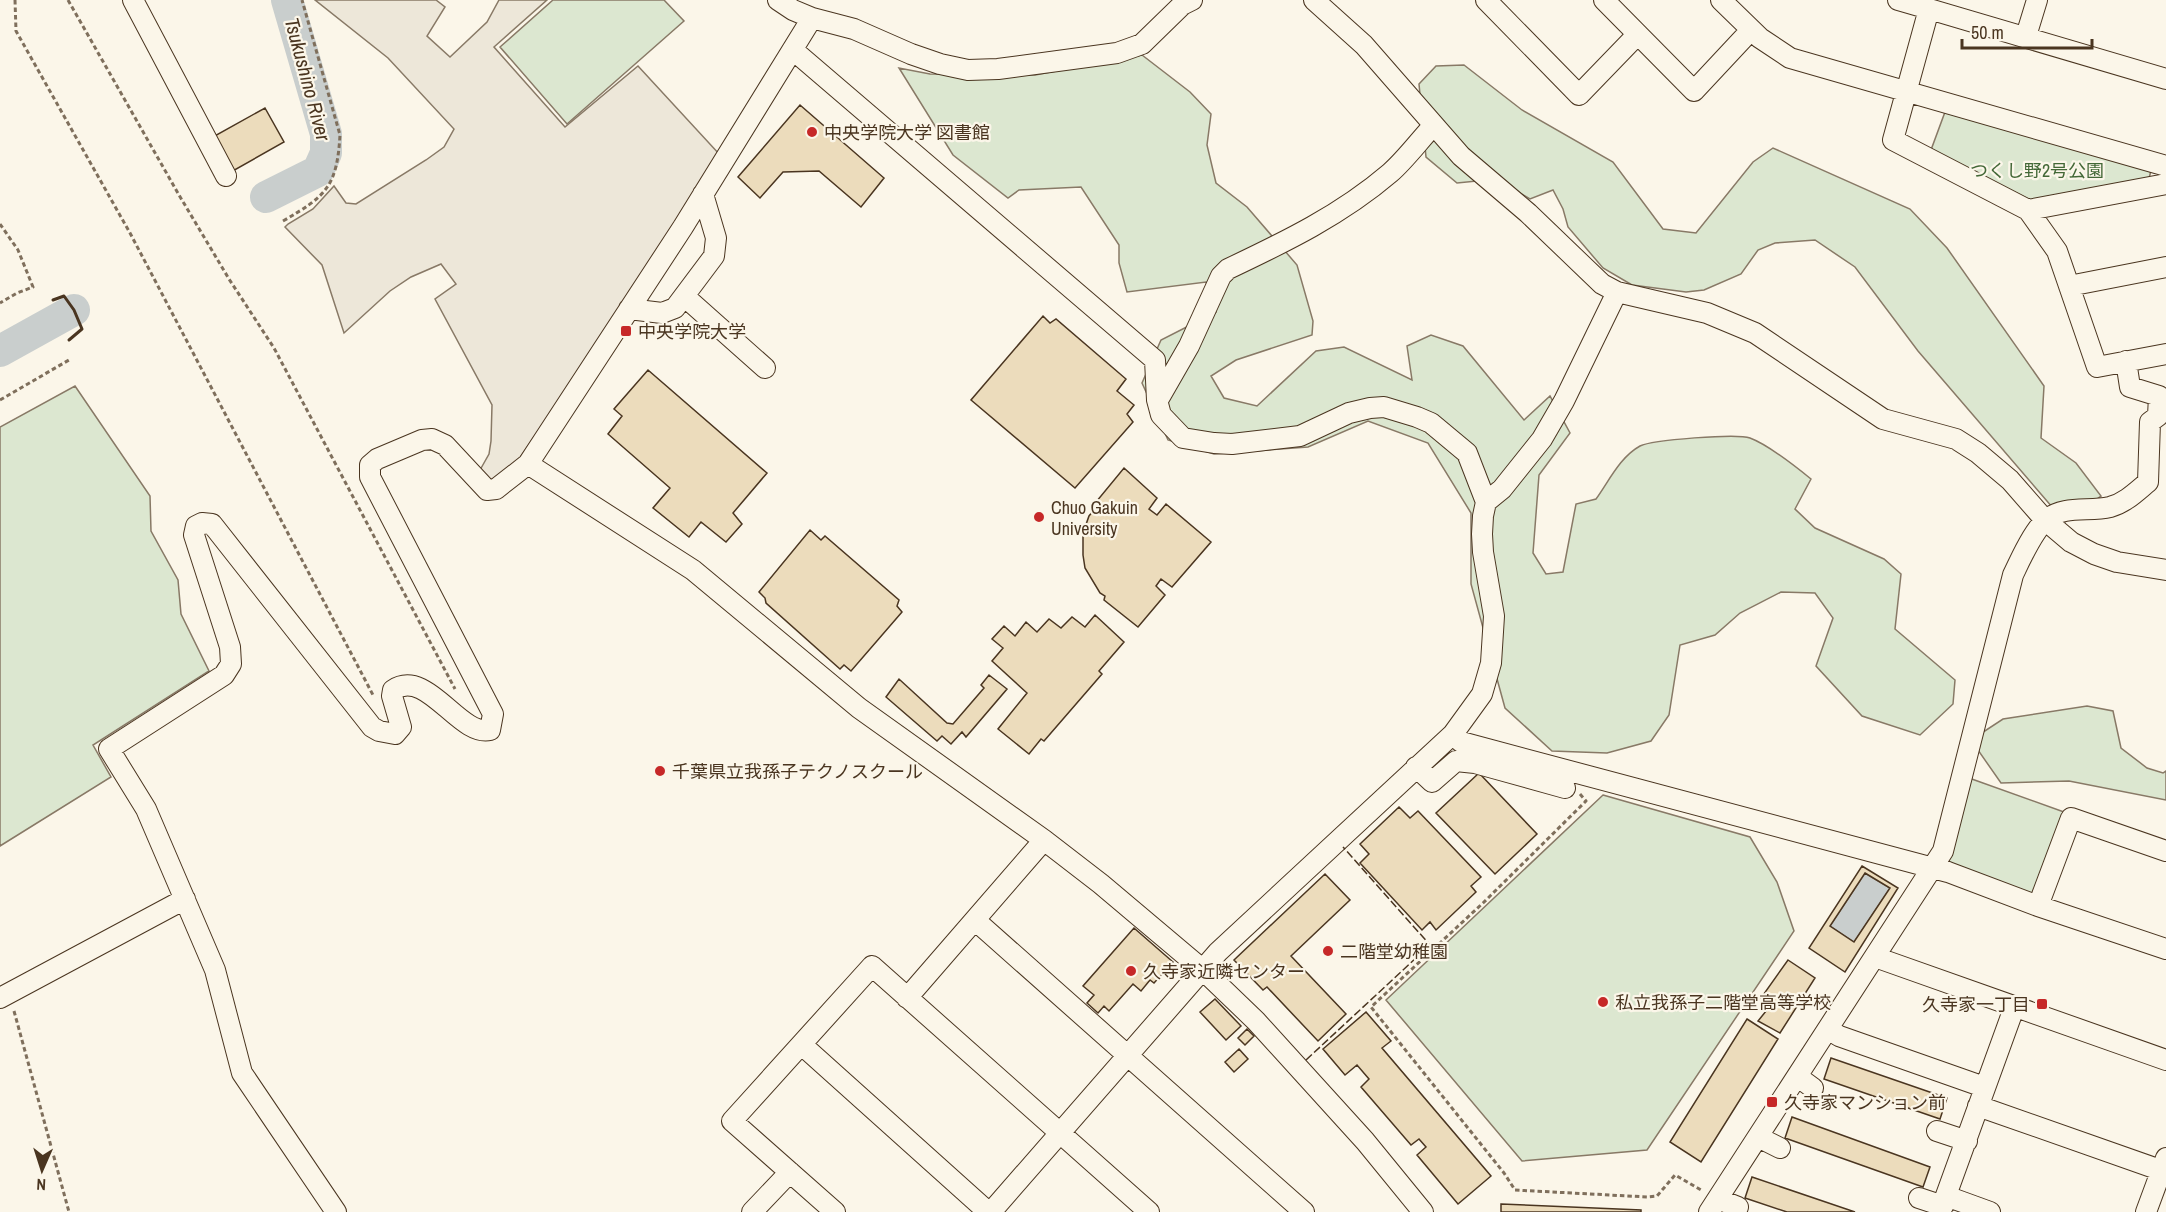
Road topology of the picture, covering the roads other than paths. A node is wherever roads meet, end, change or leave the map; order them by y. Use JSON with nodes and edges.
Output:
{"nodes":[{"id":1,"x":133,"y":0,"type":"edge"},
{"id":2,"x":778,"y":0,"type":"edge"},
{"id":3,"x":1192,"y":0,"type":"edge"},
{"id":4,"x":1314,"y":0,"type":"edge"},
{"id":5,"x":1486,"y":0,"type":"edge"},
{"id":6,"x":1604,"y":0,"type":"edge"},
{"id":7,"x":1721,"y":0,"type":"edge"},
{"id":8,"x":1898,"y":0,"type":"edge"},
{"id":9,"x":2037,"y":0,"type":"edge"},
{"id":10,"x":1929,"y":9,"type":"junction"},
{"id":11,"x":812,"y":18,"type":"junction"},
{"id":12,"x":1752,"y":30,"type":"junction"},
{"id":13,"x":1637,"y":34,"type":"junction"},
{"id":14,"x":2026,"y":36,"type":"junction"},
{"id":15,"x":793,"y":50,"type":"junction"},
{"id":16,"x":2166,"y":79,"type":"edge"},
{"id":17,"x":1906,"y":92,"type":"junction"},
{"id":18,"x":1433,"y":126,"type":"junction"},
{"id":19,"x":2166,"y":166,"type":"edge"},
{"id":20,"x":226,"y":176,"type":"dead end"},
{"id":21,"x":2166,"y":184,"type":"edge"},
{"id":22,"x":703,"y":194,"type":"junction"},
{"id":23,"x":2028,"y":210,"type":"junction"},
{"id":24,"x":2166,"y":267,"type":"edge"},
{"id":25,"x":2068,"y":286,"type":"junction"},
{"id":26,"x":1617,"y":292,"type":"junction"},
{"id":27,"x":684,"y":296,"type":"junction"},
{"id":28,"x":629,"y":309,"type":"junction"},
{"id":29,"x":2166,"y":354,"type":"edge"},
{"id":30,"x":2126,"y":361,"type":"junction"},
{"id":31,"x":765,"y":368,"type":"dead end"},
{"id":32,"x":1157,"y":400,"type":"junction"},
{"id":33,"x":528,"y":464,"type":"junction"},
{"id":34,"x":1486,"y":501,"type":"junction"},
{"id":35,"x":2045,"y":520,"type":"junction"},
{"id":36,"x":2166,"y":570,"type":"edge"},
{"id":37,"x":1453,"y":734,"type":"junction"},
{"id":38,"x":1416,"y":767,"type":"junction"},
{"id":39,"x":1565,"y":788,"type":"road end"},
{"id":40,"x":1044,"y":840,"type":"junction"},
{"id":41,"x":2166,"y":851,"type":"edge"},
{"id":42,"x":1933,"y":869,"type":"junction"},
{"id":43,"x":185,"y":899,"type":"junction"},
{"id":44,"x":2038,"y":906,"type":"junction"},
{"id":45,"x":976,"y":921,"type":"junction"},
{"id":46,"x":2166,"y":949,"type":"edge"},
{"id":47,"x":1875,"y":957,"type":"junction"},
{"id":48,"x":1203,"y":970,"type":"junction"},
{"id":49,"x":5,"y":996,"type":"edge"},
{"id":50,"x":908,"y":998,"type":"junction"},
{"id":51,"x":2014,"y":1008,"type":"junction"},
{"id":52,"x":1828,"y":1029,"type":"junction"},
{"id":53,"x":802,"y":1045,"type":"junction"},
{"id":54,"x":1128,"y":1056,"type":"junction"},
{"id":55,"x":2166,"y":1060,"type":"edge"},
{"id":56,"x":1984,"y":1087,"type":"junction"},
{"id":57,"x":1978,"y":1106,"type":"junction"},
{"id":58,"x":1937,"y":1131,"type":"dead end"},
{"id":59,"x":1060,"y":1133,"type":"junction"},
{"id":60,"x":1758,"y":1137,"type":"junction"},
{"id":61,"x":1967,"y":1141,"type":"junction"},
{"id":62,"x":1780,"y":1148,"type":"dead end"},
{"id":63,"x":2164,"y":1166,"type":"edge"},
{"id":64,"x":790,"y":1172,"type":"junction"},
{"id":65,"x":1919,"y":1198,"type":"dead end"},
{"id":66,"x":1943,"y":1205,"type":"edge"},
{"id":67,"x":1713,"y":1206,"type":"edge"},
{"id":68,"x":1738,"y":1207,"type":"dead end"},
{"id":69,"x":1300,"y":1211,"type":"edge"},
{"id":70,"x":336,"y":1212,"type":"edge"},
{"id":71,"x":752,"y":1212,"type":"edge"},
{"id":72,"x":835,"y":1212,"type":"edge"},
{"id":73,"x":989,"y":1212,"type":"edge"},
{"id":74,"x":1149,"y":1212,"type":"edge"},
{"id":75,"x":1423,"y":1212,"type":"edge"},
{"id":76,"x":1990,"y":1212,"type":"edge"},
{"id":77,"x":2146,"y":1212,"type":"edge"}],
"edges":[{"from":1,"to":20,"type":"street"},
{"from":2,"to":11,"type":"street"},
{"from":3,"to":11,"type":"street"},
{"from":4,"to":18,"type":"street"},
{"from":5,"to":13,"type":"street"},
{"from":6,"to":13,"type":"street"},
{"from":7,"to":12,"type":"street"},
{"from":8,"to":10,"type":"street"},
{"from":9,"to":14,"type":"street"},
{"from":10,"to":14,"type":"street"},
{"from":10,"to":17,"type":"street"},
{"from":11,"to":15,"type":"street"},
{"from":12,"to":13,"type":"street"},
{"from":12,"to":17,"type":"street"},
{"from":14,"to":16,"type":"street"},
{"from":15,"to":22,"type":"street"},
{"from":15,"to":32,"type":"street"},
{"from":17,"to":19,"type":"street"},
{"from":17,"to":23,"type":"street"},
{"from":18,"to":26,"type":"street"},
{"from":18,"to":32,"type":"street"},
{"from":21,"to":23,"type":"street"},
{"from":22,"to":27,"type":"street"},
{"from":22,"to":28,"type":"street"},
{"from":23,"to":25,"type":"street"},
{"from":24,"to":25,"type":"street"},
{"from":25,"to":30,"type":"street"},
{"from":26,"to":34,"type":"street"},
{"from":26,"to":35,"type":"street"},
{"from":27,"to":28,"type":"street"},
{"from":27,"to":31,"type":"street"},
{"from":28,"to":33,"type":"street"},
{"from":29,"to":30,"type":"street"},
{"from":30,"to":35,"type":"street"},
{"from":32,"to":34,"type":"street"},
{"from":33,"to":40,"type":"street"},
{"from":33,"to":43,"type":"street"},
{"from":34,"to":37,"type":"street"},
{"from":35,"to":36,"type":"street"},
{"from":35,"to":42,"type":"street"},
{"from":37,"to":38,"type":"street"},
{"from":37,"to":42,"type":"street"},
{"from":38,"to":39,"type":"street"},
{"from":38,"to":48,"type":"street"},
{"from":40,"to":45,"type":"street"},
{"from":40,"to":48,"type":"street"},
{"from":41,"to":44,"type":"street"},
{"from":42,"to":44,"type":"street"},
{"from":42,"to":47,"type":"street"},
{"from":43,"to":49,"type":"street"},
{"from":43,"to":70,"type":"street"},
{"from":44,"to":46,"type":"street"},
{"from":45,"to":50,"type":"street"},
{"from":45,"to":54,"type":"street"},
{"from":47,"to":51,"type":"street"},
{"from":47,"to":52,"type":"street"},
{"from":48,"to":54,"type":"street"},
{"from":48,"to":75,"type":"street"},
{"from":50,"to":53,"type":"street"},
{"from":50,"to":59,"type":"street"},
{"from":51,"to":55,"type":"street"},
{"from":51,"to":56,"type":"street"},
{"from":52,"to":56,"type":"street"},
{"from":52,"to":60,"type":"street"},
{"from":53,"to":64,"type":"street"},
{"from":53,"to":73,"type":"street"},
{"from":54,"to":59,"type":"street"},
{"from":54,"to":69,"type":"street"},
{"from":56,"to":57,"type":"street"},
{"from":57,"to":61,"type":"street"},
{"from":57,"to":63,"type":"street"},
{"from":58,"to":61,"type":"street"},
{"from":59,"to":73,"type":"street"},
{"from":59,"to":74,"type":"street"},
{"from":60,"to":62,"type":"street"},
{"from":60,"to":67,"type":"street"},
{"from":61,"to":66,"type":"street"},
{"from":63,"to":77,"type":"street"},
{"from":64,"to":71,"type":"street"},
{"from":64,"to":72,"type":"street"},
{"from":65,"to":66,"type":"street"},
{"from":66,"to":76,"type":"street"},
{"from":67,"to":68,"type":"street"}]}
